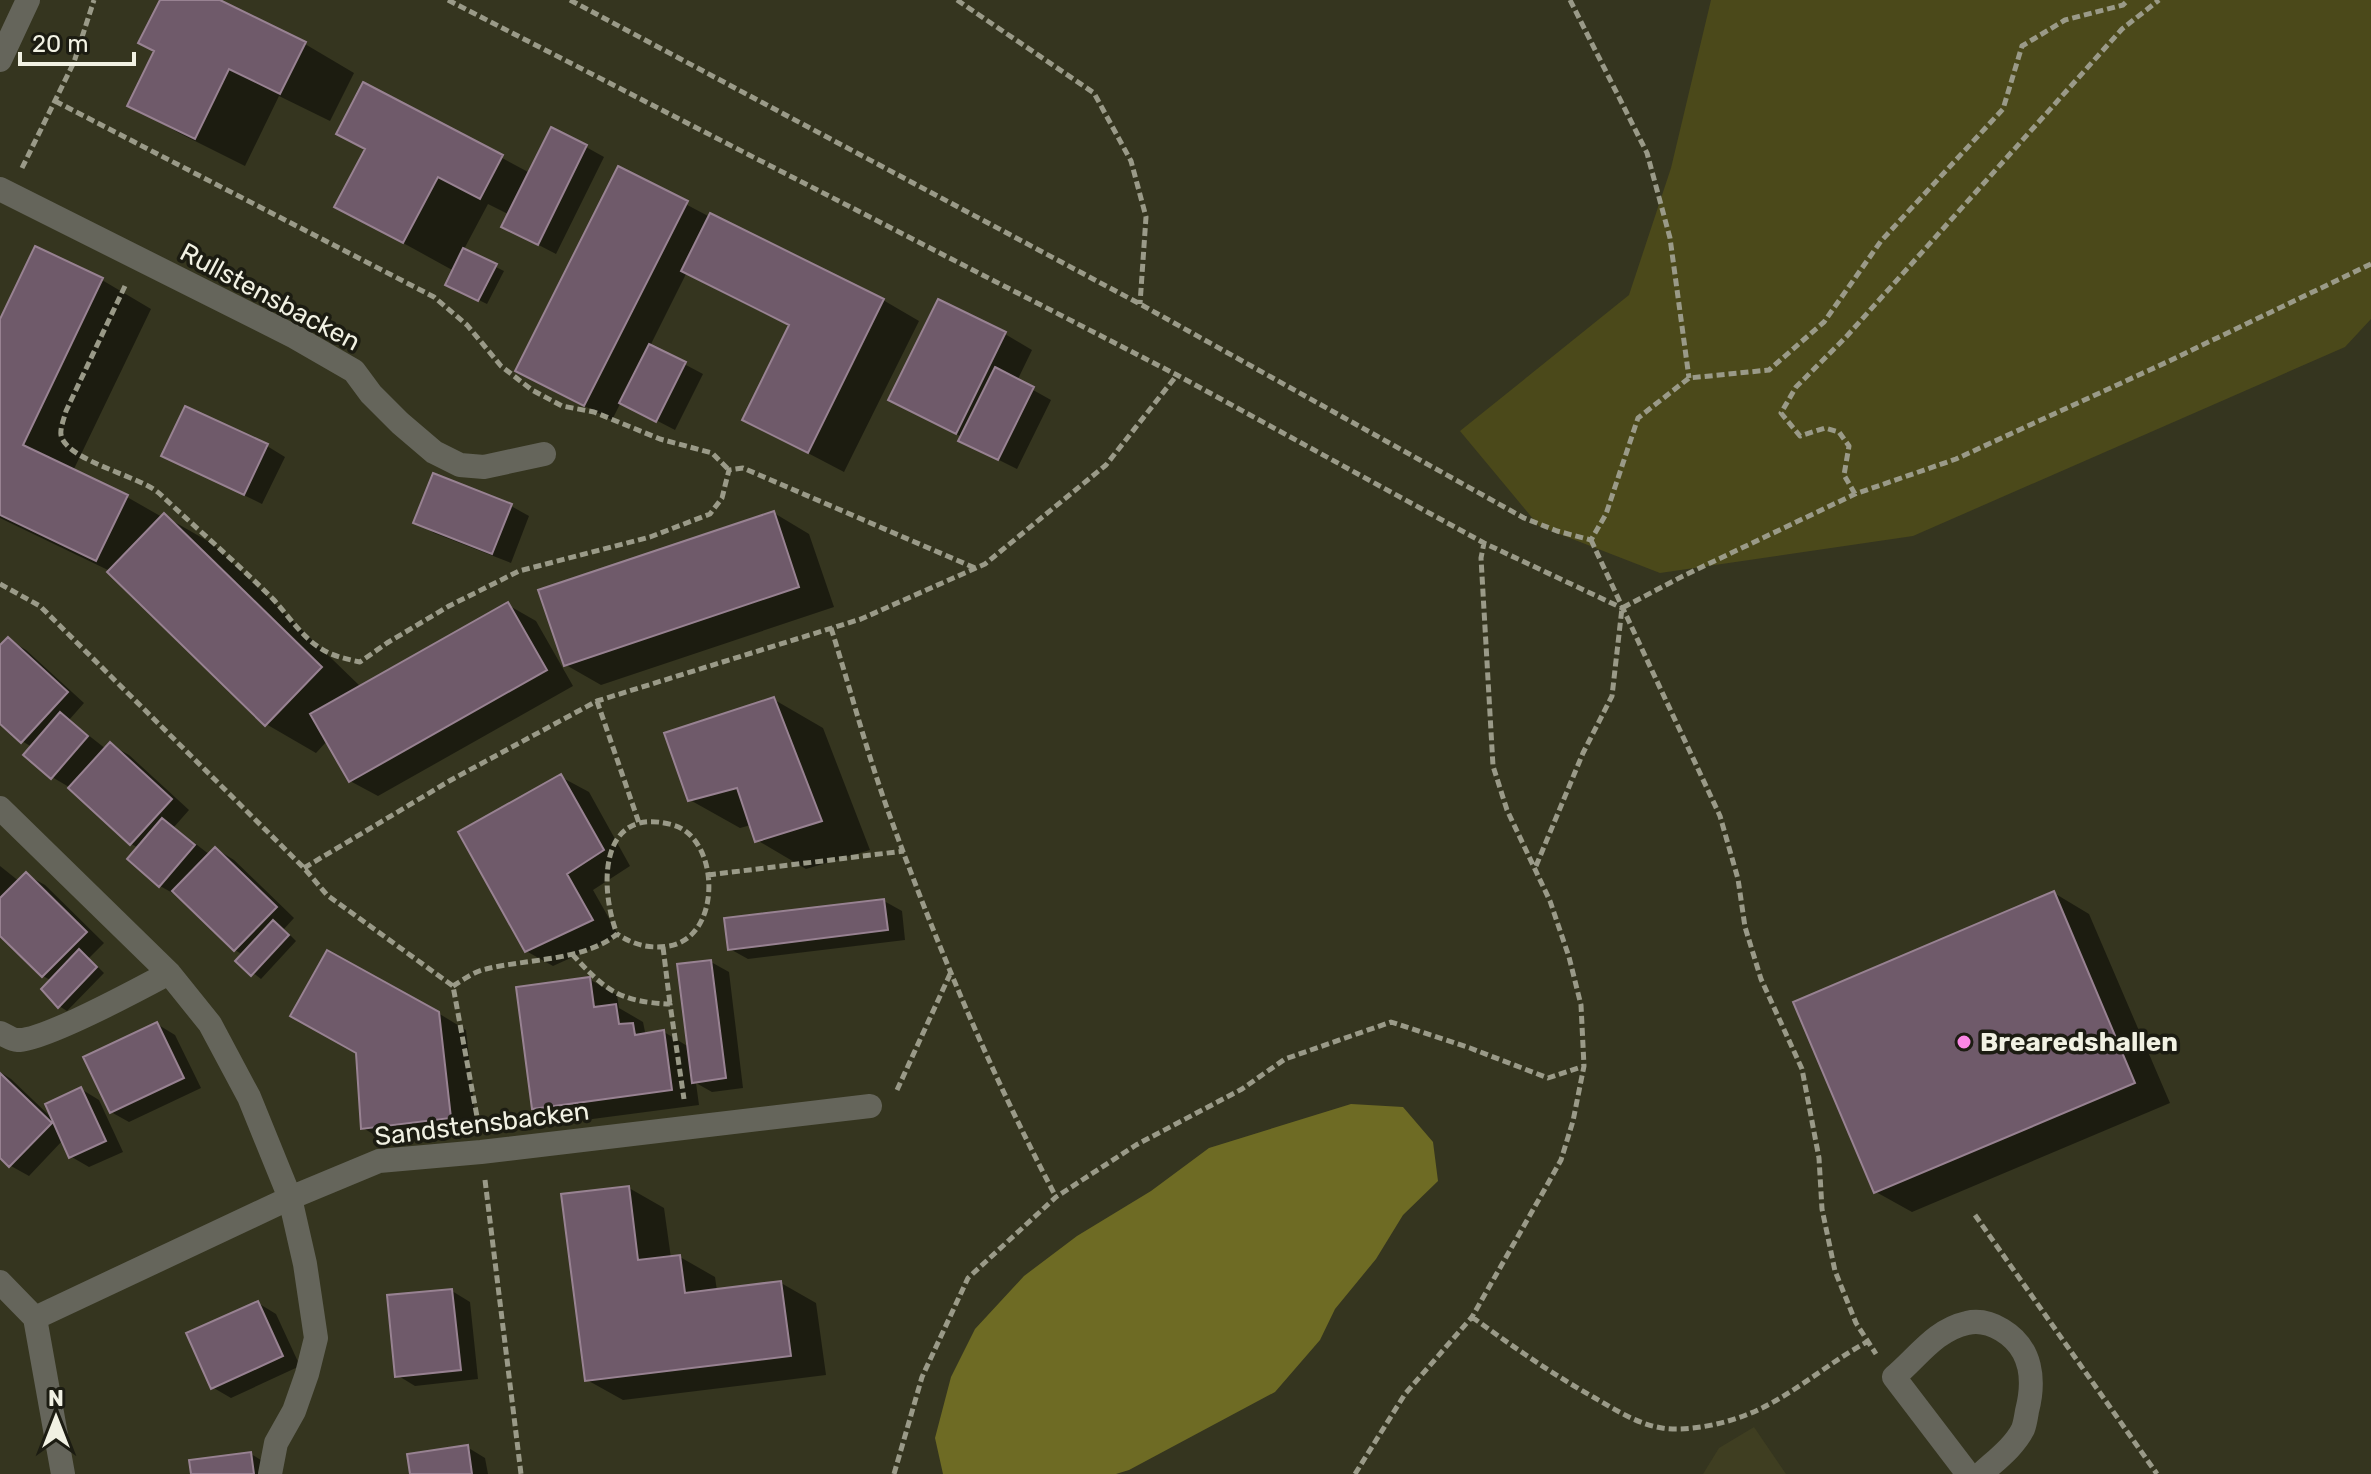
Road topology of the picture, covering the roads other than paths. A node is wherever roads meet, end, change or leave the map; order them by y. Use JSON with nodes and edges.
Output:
{"nodes":[{"id":1,"x":28,"y":0,"type":"edge"},
{"id":2,"x":0,"y":60,"type":"edge"},
{"id":3,"x":4,"y":192,"type":"edge"},
{"id":4,"x":544,"y":454,"type":"dead end"},
{"id":5,"x":0,"y":808,"type":"edge"},
{"id":6,"x":169,"y":973,"type":"junction"},
{"id":7,"x":0,"y":1033,"type":"edge"},
{"id":8,"x":870,"y":1106,"type":"road end"},
{"id":9,"x":290,"y":1198,"type":"junction"},
{"id":10,"x":0,"y":1282,"type":"edge"},
{"id":11,"x":35,"y":1318,"type":"junction"},
{"id":12,"x":63,"y":1474,"type":"edge"},
{"id":13,"x":270,"y":1474,"type":"edge"},
{"id":14,"x":1968,"y":1474,"type":"edge"},
{"id":15,"x":1981,"y":1474,"type":"edge"}],
"edges":[{"from":1,"to":2,"type":"street"},
{"from":3,"to":4,"type":"street","name":"Rullstensbacken"},
{"from":5,"to":6,"type":"street"},
{"from":6,"to":7,"type":"street"},
{"from":6,"to":9,"type":"street"},
{"from":8,"to":9,"type":"street","name":"Sandstensbacken"},
{"from":9,"to":11,"type":"street","name":"Sandstensbacken"},
{"from":9,"to":13,"type":"street"},
{"from":10,"to":11,"type":"street"},
{"from":11,"to":12,"type":"street"},
{"from":14,"to":15,"type":"street"}]}
